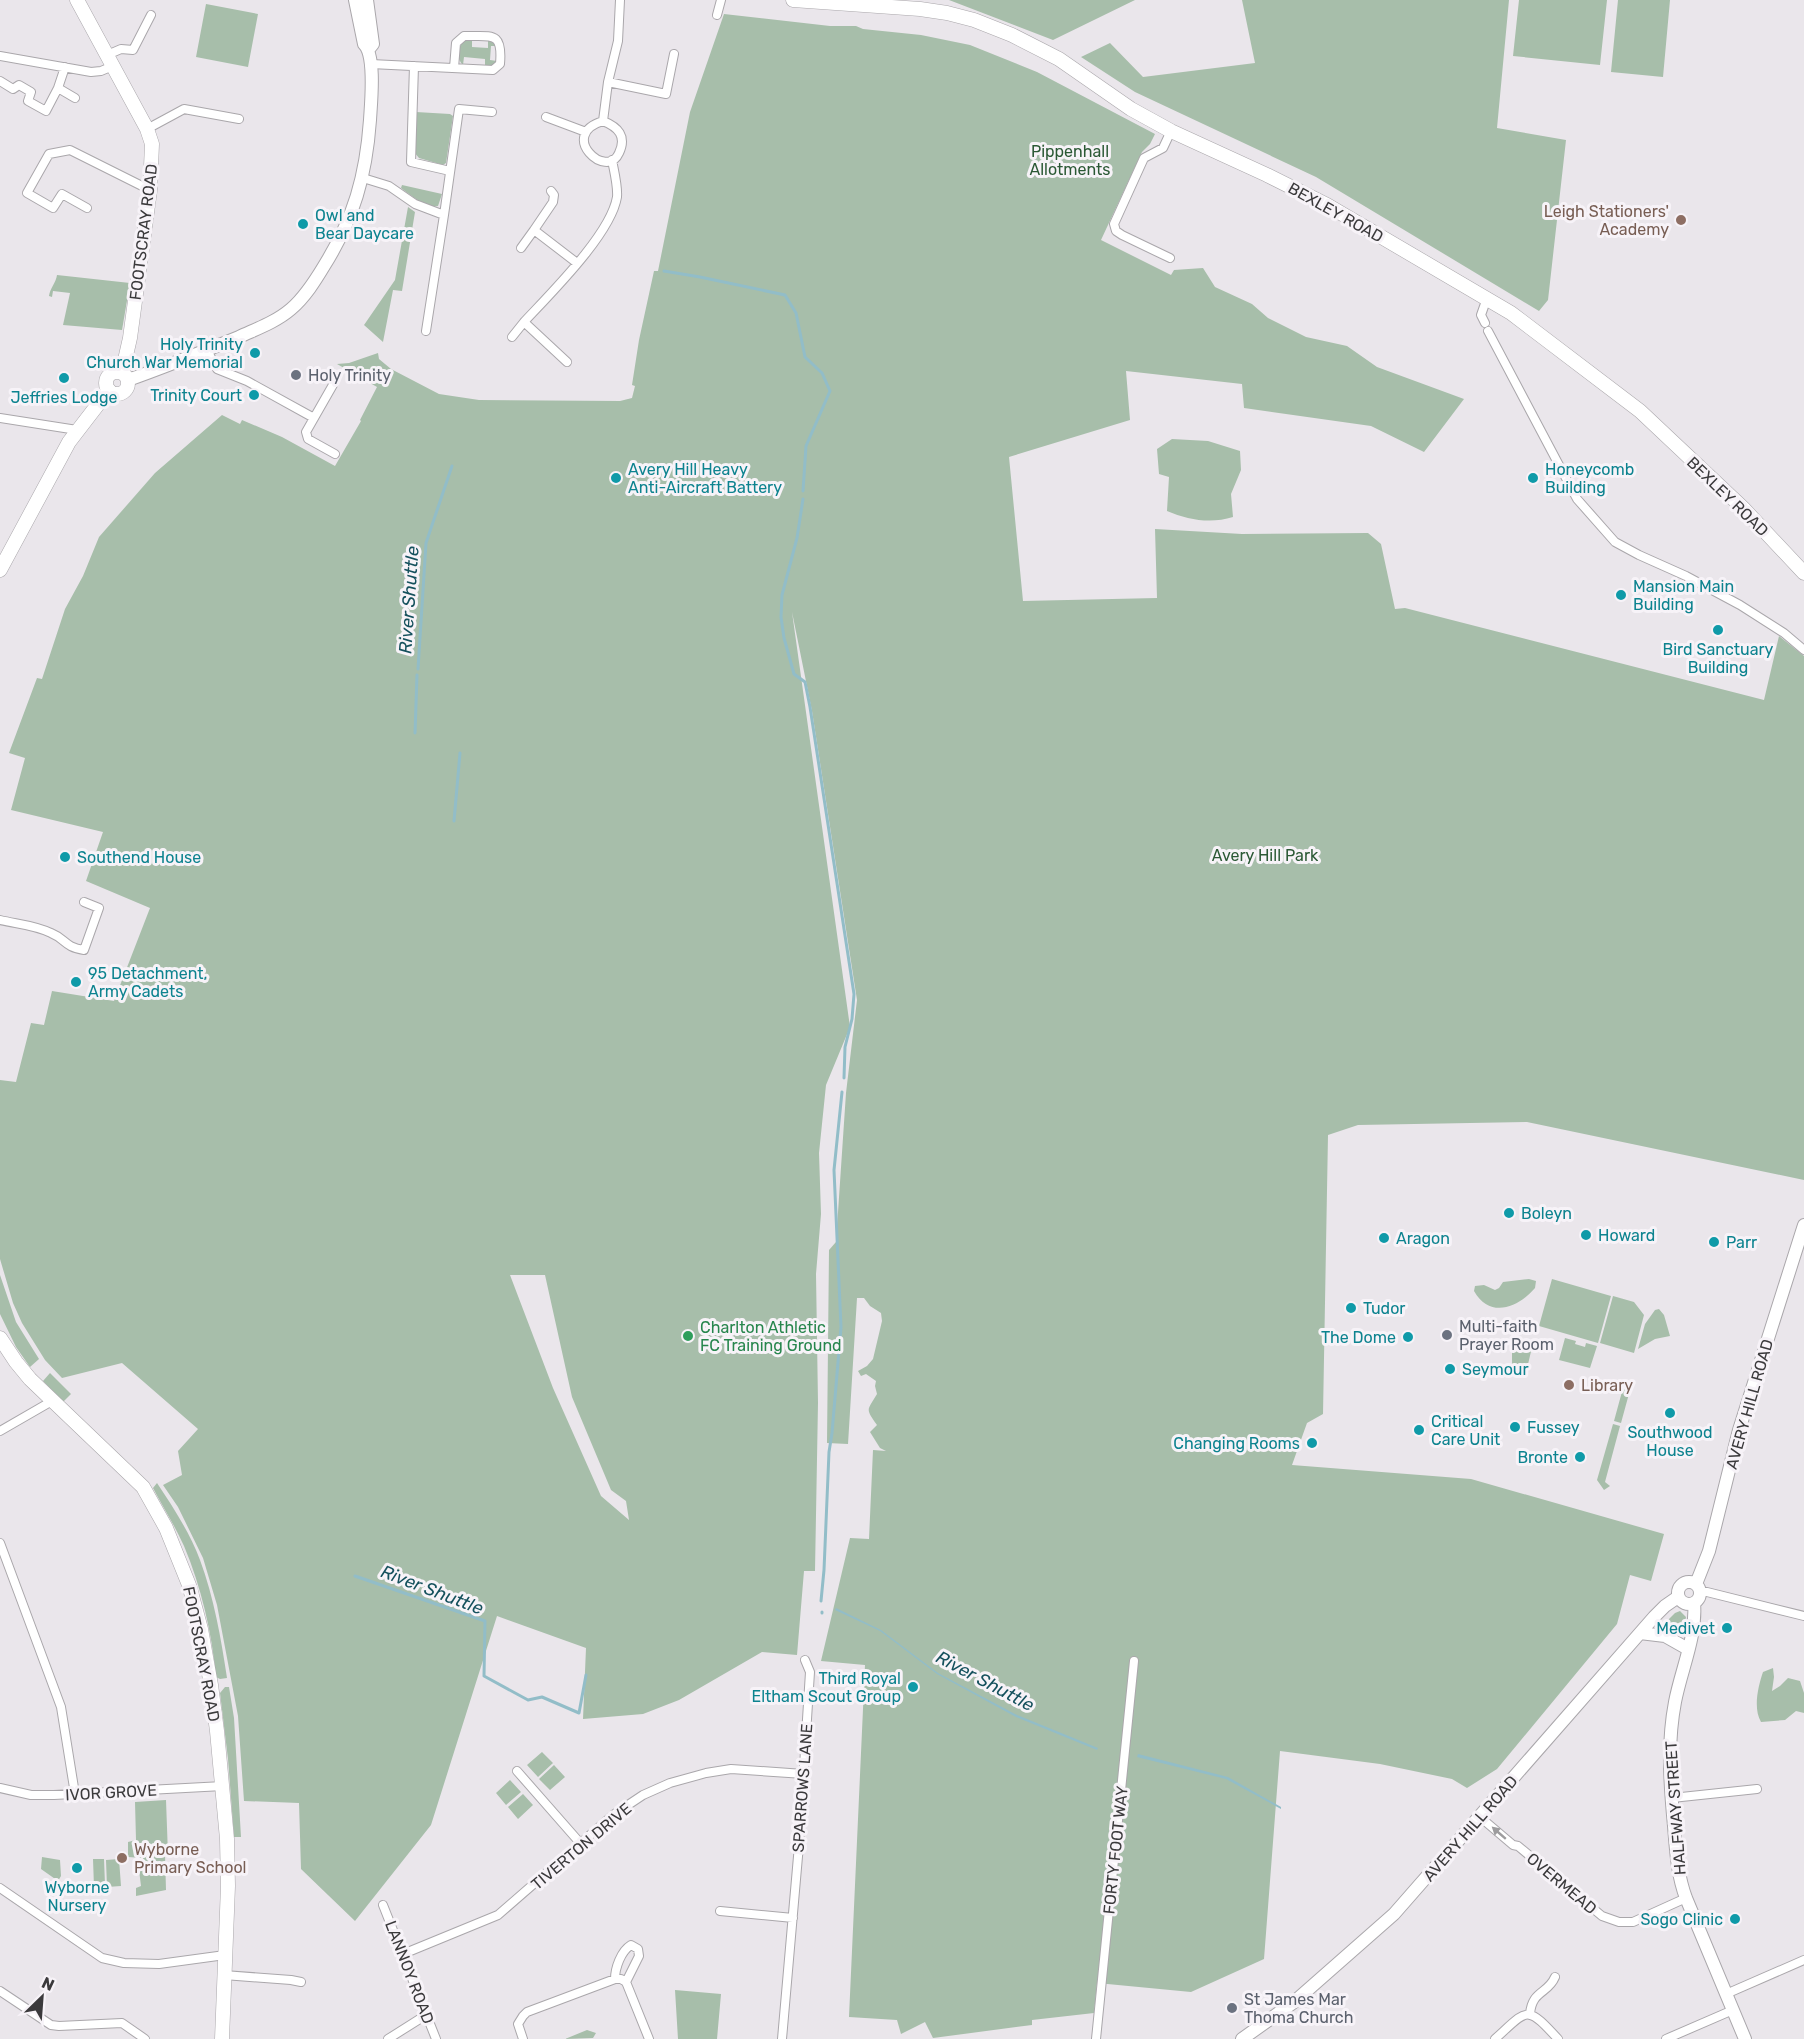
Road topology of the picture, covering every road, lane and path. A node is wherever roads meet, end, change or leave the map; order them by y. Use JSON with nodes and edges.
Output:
{"nodes":[{"id":1,"x":77,"y":0,"type":"edge"},
{"id":2,"x":355,"y":0,"type":"edge"},
{"id":3,"x":367,"y":0,"type":"edge"},
{"id":4,"x":620,"y":0,"type":"edge"},
{"id":5,"x":721,"y":0,"type":"edge"},
{"id":6,"x":793,"y":0,"type":"edge"},
{"id":7,"x":151,"y":15,"type":"dead end"},
{"id":8,"x":717,"y":15,"type":"dead end"},
{"id":9,"x":369,"y":49,"type":"junction"},
{"id":10,"x":674,"y":54,"type":"dead end"},
{"id":11,"x":0,"y":56,"type":"edge"},
{"id":12,"x":110,"y":60,"type":"junction"},
{"id":13,"x":371,"y":64,"type":"junction"},
{"id":14,"x":414,"y":66,"type":"junction"},
{"id":15,"x":64,"y":67,"type":"junction"},
{"id":16,"x":454,"y":68,"type":"junction"},
{"id":17,"x":0,"y":81,"type":"edge"},
{"id":18,"x":608,"y":82,"type":"junction"},
{"id":19,"x":58,"y":88,"type":"junction"},
{"id":20,"x":75,"y":98,"type":"dead end"},
{"id":21,"x":492,"y":112,"type":"dead end"},
{"id":22,"x":546,"y":117,"type":"dead end"},
{"id":23,"x":238,"y":119,"type":"dead end"},
{"id":24,"x":603,"y":121,"type":"junction"},
{"id":25,"x":147,"y":129,"type":"junction"},
{"id":26,"x":1171,"y":131,"type":"junction"},
{"id":27,"x":586,"y":132,"type":"junction"},
{"id":28,"x":612,"y":160,"type":"junction"},
{"id":29,"x":450,"y":171,"type":"junction"},
{"id":30,"x":363,"y":178,"type":"junction"},
{"id":31,"x":150,"y":190,"type":"junction"},
{"id":32,"x":550,"y":190,"type":"dead end"},
{"id":33,"x":87,"y":208,"type":"dead end"},
{"id":34,"x":444,"y":215,"type":"junction"},
{"id":35,"x":534,"y":230,"type":"junction"},
{"id":36,"x":521,"y":248,"type":"dead end"},
{"id":37,"x":1170,"y":258,"type":"dead end"},
{"id":38,"x":577,"y":263,"type":"junction"},
{"id":39,"x":1487,"y":298,"type":"junction"},
{"id":40,"x":524,"y":322,"type":"junction"},
{"id":41,"x":426,"y":331,"type":"dead end"},
{"id":42,"x":512,"y":337,"type":"dead end"},
{"id":43,"x":207,"y":350,"type":"junction"},
{"id":44,"x":567,"y":362,"type":"dead end"},
{"id":45,"x":125,"y":376,"type":"junction"},
{"id":46,"x":334,"y":383,"type":"dead end"},
{"id":47,"x":0,"y":418,"type":"edge"},
{"id":48,"x":314,"y":418,"type":"junction"},
{"id":49,"x":77,"y":430,"type":"junction"},
{"id":50,"x":334,"y":454,"type":"dead end"},
{"id":51,"x":6,"y":547,"type":"edge"},
{"id":52,"x":0,"y":570,"type":"edge"},
{"id":53,"x":1804,"y":573,"type":"edge"},
{"id":54,"x":1804,"y":650,"type":"edge"},
{"id":55,"x":84,"y":902,"type":"dead end"},
{"id":56,"x":0,"y":920,"type":"edge"},
{"id":57,"x":1804,"y":1225,"type":"edge"},
{"id":58,"x":0,"y":1338,"type":"edge"},
{"id":59,"x":52,"y":1401,"type":"junction"},
{"id":60,"x":0,"y":1431,"type":"edge"},
{"id":61,"x":0,"y":1543,"type":"edge"},
{"id":62,"x":1697,"y":1593,"type":"junction"},
{"id":63,"x":1678,"y":1597,"type":"junction"},
{"id":64,"x":1804,"y":1616,"type":"edge"},
{"id":65,"x":1640,"y":1633,"type":"junction"},
{"id":66,"x":1688,"y":1649,"type":"junction"},
{"id":67,"x":805,"y":1660,"type":"dead end"},
{"id":68,"x":1134,"y":1660,"type":"dead end"},
{"id":69,"x":518,"y":1771,"type":"dead end"},
{"id":70,"x":804,"y":1774,"type":"junction"},
{"id":71,"x":223,"y":1786,"type":"junction"},
{"id":72,"x":0,"y":1788,"type":"edge"},
{"id":73,"x":1757,"y":1789,"type":"dead end"},
{"id":74,"x":75,"y":1794,"type":"junction"},
{"id":75,"x":1672,"y":1798,"type":"junction"},
{"id":76,"x":1480,"y":1817,"type":"junction"},
{"id":77,"x":581,"y":1844,"type":"junction"},
{"id":78,"x":0,"y":1888,"type":"edge"},
{"id":79,"x":1686,"y":1898,"type":"junction"},
{"id":80,"x":383,"y":1905,"type":"dead end"},
{"id":81,"x":720,"y":1911,"type":"dead end"},
{"id":82,"x":793,"y":1918,"type":"junction"},
{"id":83,"x":403,"y":1954,"type":"junction"},
{"id":84,"x":225,"y":1955,"type":"junction"},
{"id":85,"x":1804,"y":1960,"type":"edge"},
{"id":86,"x":224,"y":1975,"type":"junction"},
{"id":87,"x":1556,"y":1977,"type":"dead end"},
{"id":88,"x":615,"y":1979,"type":"junction"},
{"id":89,"x":301,"y":1982,"type":"dead end"},
{"id":90,"x":626,"y":1982,"type":"junction"},
{"id":91,"x":0,"y":1991,"type":"edge"},
{"id":92,"x":1726,"y":1994,"type":"junction"},
{"id":93,"x":1733,"y":2010,"type":"junction"},
{"id":94,"x":1530,"y":2014,"type":"junction"},
{"id":95,"x":426,"y":2015,"type":"junction"},
{"id":96,"x":145,"y":2039,"type":"edge"},
{"id":97,"x":222,"y":2039,"type":"edge"},
{"id":98,"x":388,"y":2039,"type":"edge"},
{"id":99,"x":436,"y":2039,"type":"edge"},
{"id":100,"x":523,"y":2039,"type":"edge"},
{"id":101,"x":649,"y":2039,"type":"edge"},
{"id":102,"x":782,"y":2039,"type":"edge"},
{"id":103,"x":1096,"y":2039,"type":"edge"},
{"id":104,"x":1242,"y":2039,"type":"edge"},
{"id":105,"x":1495,"y":2039,"type":"edge"},
{"id":106,"x":1558,"y":2039,"type":"edge"},
{"id":107,"x":1666,"y":2039,"type":"edge"},
{"id":108,"x":1745,"y":2039,"type":"edge"}],
"edges":[{"from":1,"to":12,"type":"main road","name":"FOOTSCRAY ROAD"},
{"from":2,"to":9,"type":"street"},
{"from":3,"to":9,"type":"street"},
{"from":4,"to":18,"type":"street"},
{"from":5,"to":8,"type":"street"},
{"from":6,"to":26,"type":"main road","name":"BEXLEY ROAD"},
{"from":7,"to":12,"type":"street"},
{"from":9,"to":13,"type":"street"},
{"from":10,"to":18,"type":"street"},
{"from":11,"to":15,"type":"street"},
{"from":12,"to":15,"type":"street"},
{"from":12,"to":25,"type":"main road","name":"FOOTSCRAY ROAD"},
{"from":13,"to":14,"type":"street"},
{"from":13,"to":30,"type":"street"},
{"from":14,"to":16,"type":"street"},
{"from":14,"to":29,"type":"street"},
{"from":15,"to":19,"type":"street"},
{"from":16,"to":16,"type":"street"},
{"from":17,"to":19,"type":"street"},
{"from":18,"to":24,"type":"street"},
{"from":19,"to":20,"type":"street"},
{"from":21,"to":29,"type":"street"},
{"from":22,"to":27,"type":"street"},
{"from":23,"to":25,"type":"street"},
{"from":24,"to":27,"type":"street"},
{"from":24,"to":28,"type":"street"},
{"from":25,"to":31,"type":"main road","name":"FOOTSCRAY ROAD"},
{"from":26,"to":37,"type":"street"},
{"from":26,"to":39,"type":"main road","name":"BEXLEY ROAD"},
{"from":27,"to":28,"type":"street"},
{"from":28,"to":38,"type":"street"},
{"from":29,"to":34,"type":"street"},
{"from":30,"to":34,"type":"street"},
{"from":30,"to":43,"type":"street"},
{"from":31,"to":33,"type":"street"},
{"from":31,"to":45,"type":"main road","name":"FOOTSCRAY ROAD"},
{"from":32,"to":35,"type":"street"},
{"from":34,"to":41,"type":"street"},
{"from":35,"to":36,"type":"street"},
{"from":35,"to":38,"type":"street"},
{"from":38,"to":40,"type":"street"},
{"from":39,"to":53,"type":"main road","name":"BEXLEY ROAD"},
{"from":39,"to":54,"type":"street"},
{"from":40,"to":42,"type":"street"},
{"from":40,"to":44,"type":"street"},
{"from":43,"to":45,"type":"street"},
{"from":43,"to":48,"type":"street"},
{"from":45,"to":49,"type":"main road"},
{"from":46,"to":48,"type":"street"},
{"from":47,"to":49,"type":"street"},
{"from":48,"to":50,"type":"street"},
{"from":49,"to":51,"type":"main road"},
{"from":51,"to":52,"type":"main road"},
{"from":55,"to":56,"type":"street"},
{"from":57,"to":62,"type":"street","name":"AVERY HILL ROAD"},
{"from":58,"to":59,"type":"main road","name":"FOOTSCRAY ROAD"},
{"from":59,"to":60,"type":"street"},
{"from":59,"to":71,"type":"main road","name":"FOOTSCRAY ROAD"},
{"from":61,"to":74,"type":"street"},
{"from":62,"to":63,"type":"street"},
{"from":62,"to":63,"type":"street","name":"AVERY HILL ROAD"},
{"from":62,"to":64,"type":"street"},
{"from":62,"to":66,"type":"street","name":"HALFWAY STREET"},
{"from":63,"to":65,"type":"street","name":"AVERY HILL ROAD"},
{"from":65,"to":66,"type":"street"},
{"from":65,"to":76,"type":"street","name":"AVERY HILL ROAD"},
{"from":66,"to":75,"type":"street","name":"HALFWAY STREET"},
{"from":67,"to":70,"type":"street","name":"SPARROWS LANE"},
{"from":68,"to":103,"type":"street","name":"FORTY FOOT WAY"},
{"from":69,"to":77,"type":"street"},
{"from":70,"to":77,"type":"street","name":"TIVERTON DRIVE"},
{"from":70,"to":82,"type":"street","name":"SPARROWS LANE"},
{"from":71,"to":74,"type":"street","name":"IVOR GROVE"},
{"from":71,"to":84,"type":"main road","name":"FOOTSCRAY ROAD"},
{"from":72,"to":74,"type":"street","name":"IVOR GROVE"},
{"from":73,"to":75,"type":"street"},
{"from":75,"to":79,"type":"street","name":"HALFWAY STREET"},
{"from":79,"to":76,"type":"street","name":"OVERMEAD","one_way":true},
{"from":76,"to":104,"type":"street","name":"AVERY HILL ROAD"},
{"from":77,"to":83,"type":"street","name":"TIVERTON DRIVE"},
{"from":78,"to":84,"type":"street"},
{"from":79,"to":92,"type":"street","name":"HALFWAY STREET"},
{"from":80,"to":83,"type":"street","name":"LANNOY ROAD"},
{"from":81,"to":82,"type":"street"},
{"from":82,"to":102,"type":"street","name":"SPARROWS LANE"},
{"from":83,"to":95,"type":"street","name":"LANNOY ROAD"},
{"from":84,"to":86,"type":"main road","name":"FOOTSCRAY ROAD"},
{"from":85,"to":92,"type":"street"},
{"from":86,"to":89,"type":"street"},
{"from":86,"to":97,"type":"main road","name":"FOOTSCRAY ROAD"},
{"from":87,"to":94,"type":"street"},
{"from":88,"to":90,"type":"street"},
{"from":88,"to":90,"type":"street"},
{"from":88,"to":100,"type":"street"},
{"from":90,"to":101,"type":"street"},
{"from":91,"to":96,"type":"street"},
{"from":92,"to":93,"type":"street","name":"HALFWAY STREET"},
{"from":93,"to":107,"type":"street"},
{"from":93,"to":108,"type":"street","name":"HALFWAY STREET"},
{"from":94,"to":105,"type":"street"},
{"from":94,"to":106,"type":"street"},
{"from":95,"to":98,"type":"street"},
{"from":95,"to":99,"type":"street","name":"LANNOY ROAD"}]}
